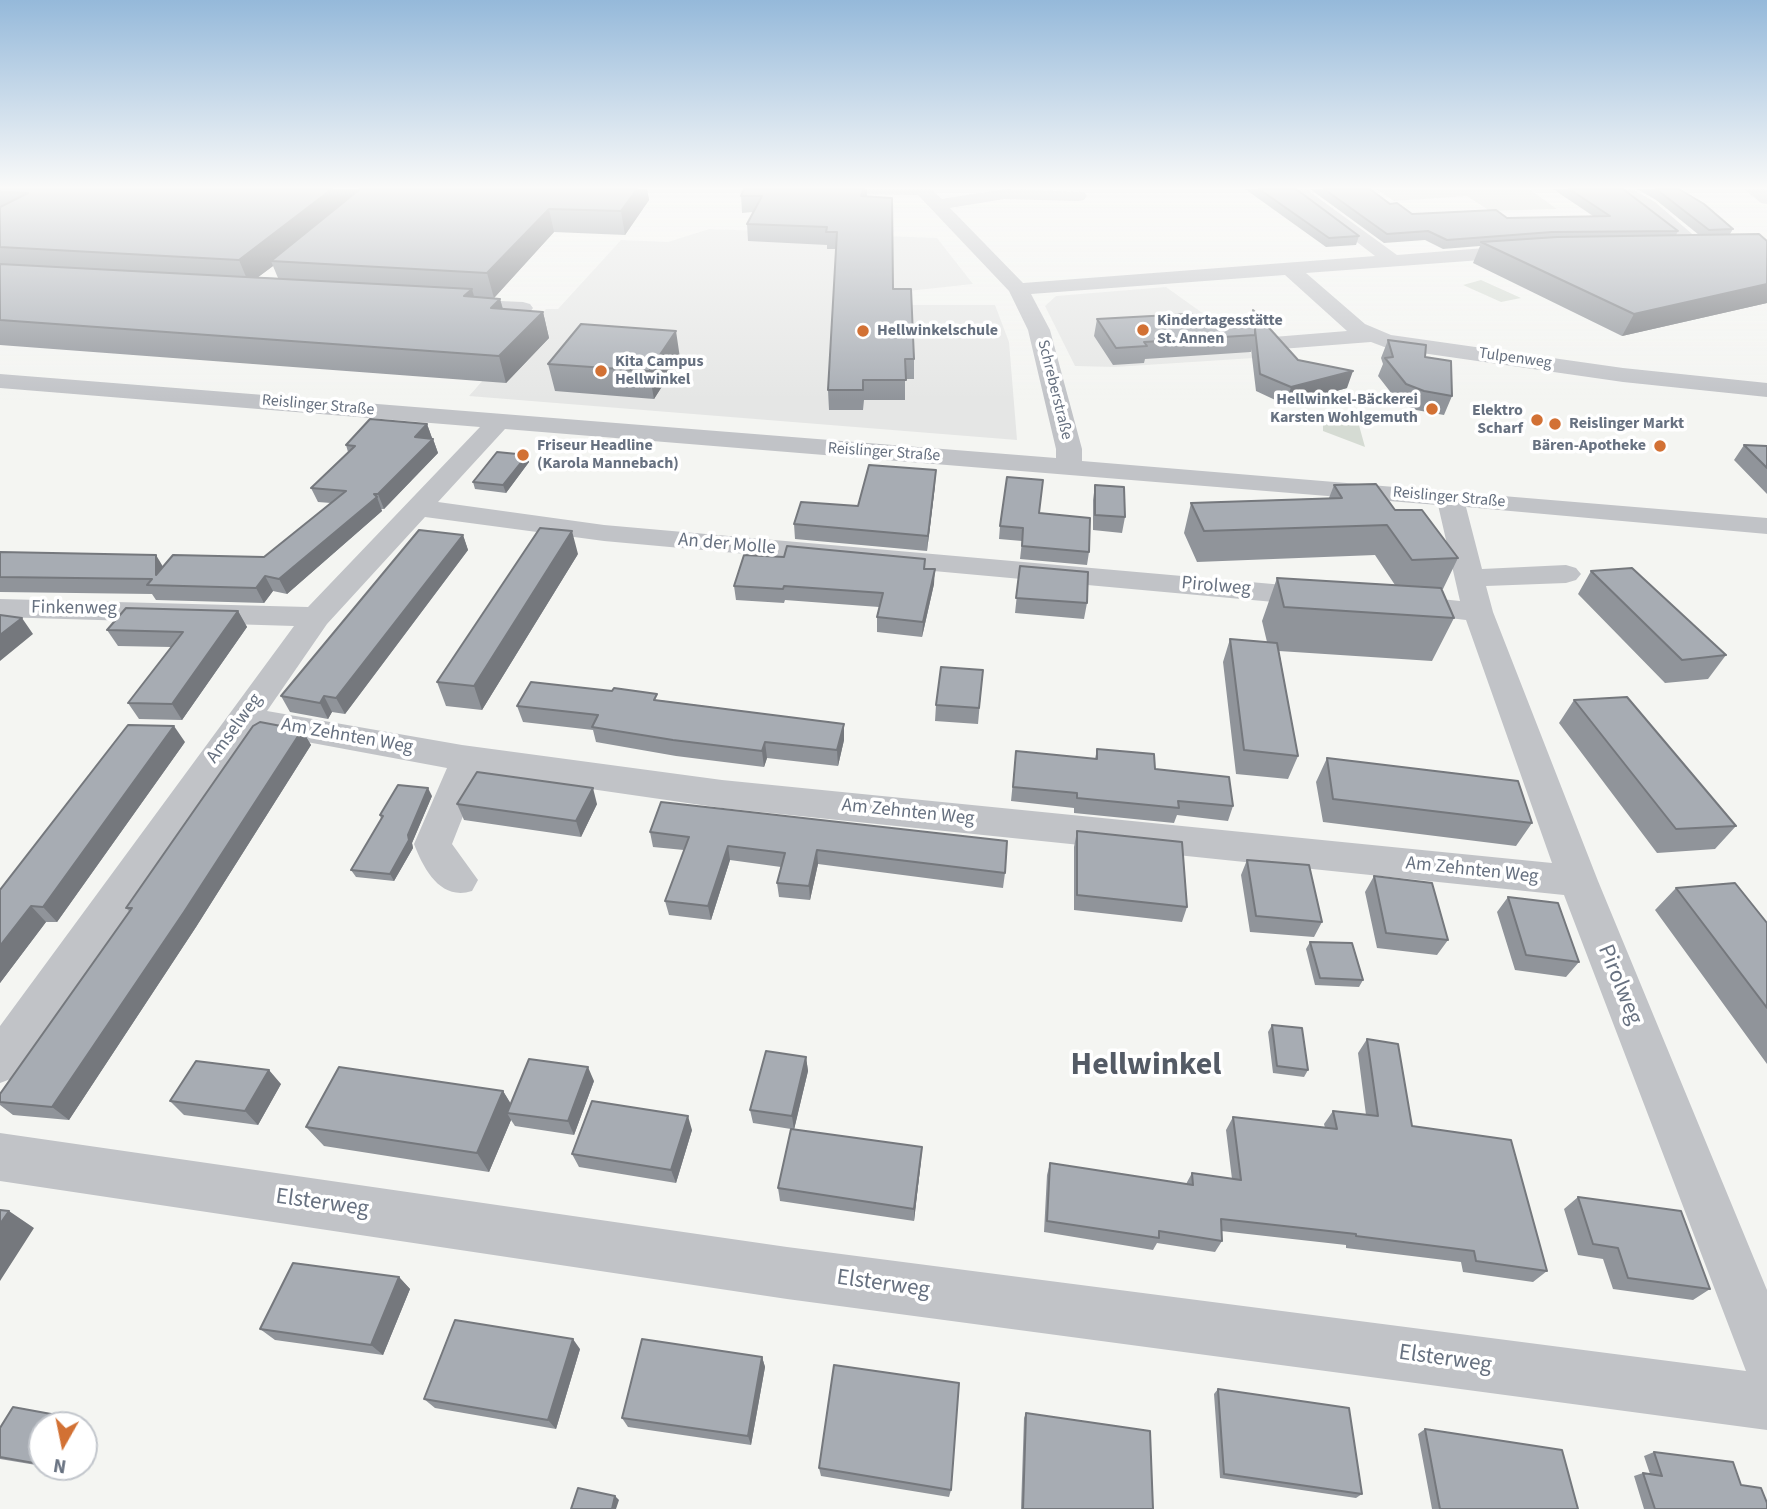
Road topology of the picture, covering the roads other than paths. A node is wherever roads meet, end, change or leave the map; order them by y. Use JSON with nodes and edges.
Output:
{"nodes":[{"id":1,"x":990,"y":259,"type":"edge"},
{"id":2,"x":1386,"y":259,"type":"edge"},
{"id":3,"x":1289,"y":268,"type":"junction"},
{"id":4,"x":1018,"y":289,"type":"junction"},
{"id":5,"x":429,"y":303,"type":"edge"},
{"id":6,"x":523,"y":308,"type":"edge"},
{"id":7,"x":1370,"y":336,"type":"junction"},
{"id":8,"x":1281,"y":342,"type":"edge"},
{"id":9,"x":0,"y":381,"type":"edge"},
{"id":10,"x":1767,"y":390,"type":"edge"},
{"id":11,"x":500,"y":420,"type":"junction"},
{"id":12,"x":1069,"y":468,"type":"junction"},
{"id":13,"x":1450,"y":498,"type":"junction"},
{"id":14,"x":419,"y":508,"type":"junction"},
{"id":15,"x":1767,"y":526,"type":"edge"},
{"id":16,"x":1566,"y":574,"type":"dead end"},
{"id":17,"x":1471,"y":578,"type":"junction"},
{"id":18,"x":1162,"y":582,"type":"joint"},
{"id":19,"x":0,"y":608,"type":"edge"},
{"id":20,"x":1478,"y":612,"type":"junction"},
{"id":21,"x":316,"y":617,"type":"junction"},
{"id":22,"x":242,"y":718,"type":"junction"},
{"id":23,"x":468,"y":759,"type":"junction"},
{"id":24,"x":458,"y":880,"type":"dead end"},
{"id":25,"x":1578,"y":881,"type":"junction"},
{"id":26,"x":0,"y":1062,"type":"edge"},
{"id":27,"x":0,"y":1157,"type":"edge"},
{"id":28,"x":1767,"y":1356,"type":"edge"},
{"id":29,"x":1767,"y":1402,"type":"edge"}],
"edges":[{"from":1,"to":4,"type":"street","name":"Schreberstraße"},
{"from":2,"to":3,"type":"street"},
{"from":3,"to":4,"type":"street"},
{"from":3,"to":7,"type":"street","name":"Tulpenweg"},
{"from":4,"to":12,"type":"street","name":"Schreberstraße"},
{"from":5,"to":6,"type":"street"},
{"from":7,"to":8,"type":"street"},
{"from":7,"to":10,"type":"street","name":"Tulpenweg"},
{"from":9,"to":11,"type":"street","name":"Reislinger Straße"},
{"from":11,"to":12,"type":"street","name":"Reislinger Straße"},
{"from":11,"to":14,"type":"street","name":"Amselweg"},
{"from":12,"to":13,"type":"street","name":"Reislinger Straße"},
{"from":13,"to":15,"type":"street","name":"Reislinger Straße"},
{"from":13,"to":17,"type":"street","name":"Pirolweg"},
{"from":14,"to":18,"type":"street","name":"An der Molle"},
{"from":14,"to":21,"type":"street","name":"Amselweg"},
{"from":16,"to":17,"type":"street"},
{"from":17,"to":20,"type":"street","name":"Pirolweg"},
{"from":18,"to":20,"type":"street","name":"Pirolweg"},
{"from":19,"to":21,"type":"street","name":"Finkenweg"},
{"from":20,"to":25,"type":"street","name":"Pirolweg"},
{"from":21,"to":22,"type":"street","name":"Amselweg"},
{"from":22,"to":23,"type":"street","name":"Am Zehnten Weg"},
{"from":22,"to":26,"type":"street","name":"Amselweg"},
{"from":23,"to":24,"type":"street"},
{"from":23,"to":25,"type":"street","name":"Am Zehnten Weg"},
{"from":25,"to":28,"type":"street","name":"Pirolweg"},
{"from":27,"to":29,"type":"street","name":"Elsterweg"}]}
